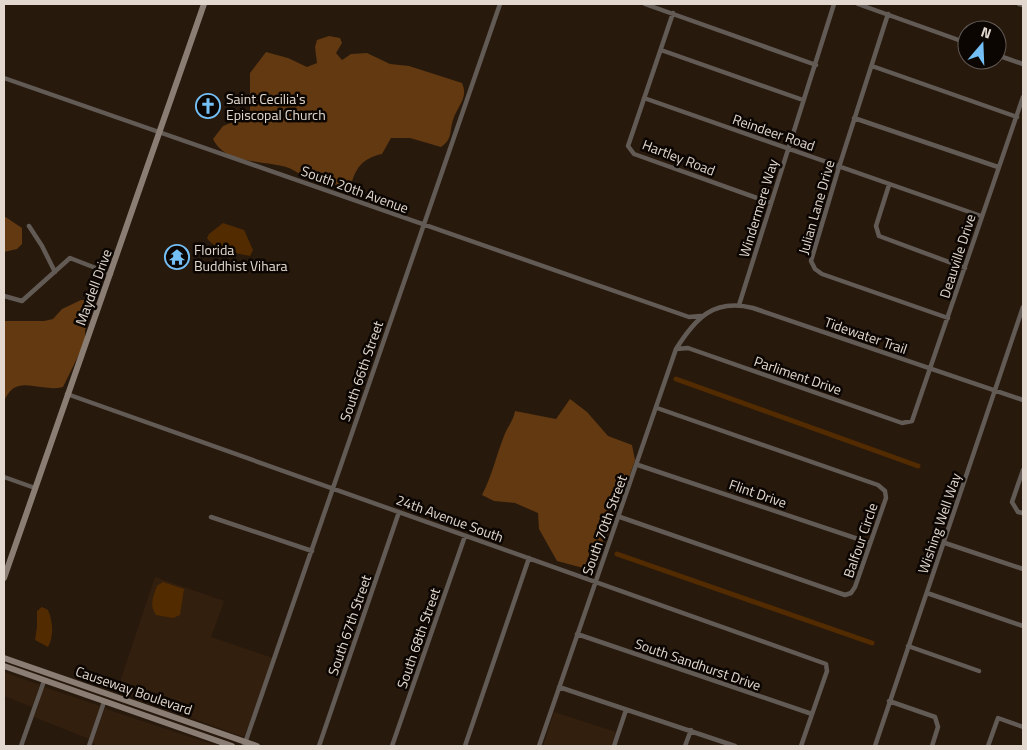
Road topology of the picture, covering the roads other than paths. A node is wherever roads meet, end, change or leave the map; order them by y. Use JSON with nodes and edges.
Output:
{"nodes":[{"id":1,"x":204,"y":4,"type":"edge"},
{"id":2,"x":500,"y":4,"type":"edge"},
{"id":3,"x":645,"y":4,"type":"edge"},
{"id":4,"x":834,"y":4,"type":"edge"},
{"id":5,"x":858,"y":4,"type":"edge"},
{"id":6,"x":1019,"y":4,"type":"edge"},
{"id":7,"x":1023,"y":5,"type":"edge"},
{"id":8,"x":673,"y":13,"type":"junction"},
{"id":9,"x":888,"y":14,"type":"junction"},
{"id":10,"x":957,"y":40,"type":"edge"},
{"id":11,"x":661,"y":50,"type":"junction"},
{"id":12,"x":1007,"y":58,"type":"edge"},
{"id":13,"x":1023,"y":64,"type":"edge"},
{"id":14,"x":816,"y":65,"type":"junction"},
{"id":15,"x":872,"y":66,"type":"junction"},
{"id":16,"x":4,"y":78,"type":"edge"},
{"id":17,"x":1023,"y":97,"type":"edge"},
{"id":18,"x":644,"y":98,"type":"junction"},
{"id":19,"x":803,"y":100,"type":"junction"},
{"id":20,"x":1017,"y":117,"type":"junction"},
{"id":21,"x":854,"y":118,"type":"junction"},
{"id":22,"x":161,"y":132,"type":"junction"},
{"id":23,"x":788,"y":149,"type":"junction"},
{"id":24,"x":998,"y":166,"type":"junction"},
{"id":25,"x":839,"y":167,"type":"junction"},
{"id":26,"x":889,"y":185,"type":"junction"},
{"id":27,"x":771,"y":202,"type":"junction"},
{"id":28,"x":982,"y":216,"type":"junction"},
{"id":29,"x":423,"y":225,"type":"junction"},
{"id":30,"x":29,"y":226,"type":"dead end"},
{"id":31,"x":965,"y":268,"type":"junction"},
{"id":32,"x":55,"y":272,"type":"junction"},
{"id":33,"x":111,"y":274,"type":"junction"},
{"id":34,"x":4,"y":296,"type":"edge"},
{"id":35,"x":739,"y":305,"type":"junction"},
{"id":36,"x":1023,"y":307,"type":"edge"},
{"id":37,"x":700,"y":316,"type":"junction"},
{"id":38,"x":948,"y":318,"type":"junction"},
{"id":39,"x":676,"y":350,"type":"junction"},
{"id":40,"x":931,"y":369,"type":"junction"},
{"id":41,"x":995,"y":391,"type":"junction"},
{"id":42,"x":67,"y":394,"type":"junction"},
{"id":43,"x":1023,"y":400,"type":"edge"},
{"id":44,"x":657,"y":408,"type":"junction"},
{"id":45,"x":912,"y":421,"type":"joint"},
{"id":46,"x":638,"y":465,"type":"junction"},
{"id":47,"x":1023,"y":470,"type":"edge"},
{"id":48,"x":4,"y":477,"type":"edge"},
{"id":49,"x":334,"y":487,"type":"junction"},
{"id":50,"x":34,"y":488,"type":"junction"},
{"id":51,"x":399,"y":512,"type":"junction"},
{"id":52,"x":1023,"y":513,"type":"edge"},
{"id":53,"x":211,"y":517,"type":"dead end"},
{"id":54,"x":620,"y":517,"type":"junction"},
{"id":55,"x":465,"y":536,"type":"junction"},
{"id":56,"x":870,"y":543,"type":"junction"},
{"id":57,"x":945,"y":543,"type":"junction"},
{"id":58,"x":312,"y":551,"type":"junction"},
{"id":59,"x":529,"y":558,"type":"junction"},
{"id":60,"x":1023,"y":569,"type":"edge"},
{"id":61,"x":4,"y":578,"type":"edge"},
{"id":62,"x":596,"y":581,"type":"junction"},
{"id":63,"x":927,"y":593,"type":"junction"},
{"id":64,"x":1023,"y":626,"type":"edge"},
{"id":65,"x":578,"y":634,"type":"junction"},
{"id":66,"x":908,"y":646,"type":"junction"},
{"id":67,"x":4,"y":658,"type":"edge"},
{"id":68,"x":4,"y":666,"type":"edge"},
{"id":69,"x":979,"y":671,"type":"dead end"},
{"id":70,"x":44,"y":681,"type":"junction"},
{"id":71,"x":560,"y":687,"type":"junction"},
{"id":72,"x":889,"y":701,"type":"junction"},
{"id":73,"x":104,"y":702,"type":"junction"},
{"id":74,"x":626,"y":710,"type":"junction"},
{"id":75,"x":812,"y":714,"type":"junction"},
{"id":76,"x":151,"y":718,"type":"junction"},
{"id":77,"x":190,"y":722,"type":"junction"},
{"id":78,"x":1023,"y":727,"type":"edge"},
{"id":79,"x":691,"y":730,"type":"junction"},
{"id":80,"x":245,"y":744,"type":"edge"},
{"id":81,"x":21,"y":746,"type":"edge"},
{"id":82,"x":89,"y":746,"type":"edge"},
{"id":83,"x":232,"y":746,"type":"edge"},
{"id":84,"x":257,"y":746,"type":"edge"},
{"id":85,"x":319,"y":746,"type":"edge"},
{"id":86,"x":392,"y":746,"type":"edge"},
{"id":87,"x":465,"y":746,"type":"edge"},
{"id":88,"x":539,"y":746,"type":"edge"},
{"id":89,"x":614,"y":746,"type":"edge"},
{"id":90,"x":685,"y":746,"type":"edge"},
{"id":91,"x":736,"y":746,"type":"edge"},
{"id":92,"x":801,"y":746,"type":"edge"},
{"id":93,"x":875,"y":746,"type":"edge"},
{"id":94,"x":932,"y":746,"type":"edge"},
{"id":95,"x":988,"y":746,"type":"edge"}],
"edges":[{"from":1,"to":22,"type":"street","name":"Maydell Drive"},
{"from":2,"to":29,"type":"street","name":"South 66th Street"},
{"from":3,"to":8,"type":"street"},
{"from":4,"to":14,"type":"street","name":"Windermere Way"},
{"from":5,"to":9,"type":"street"},
{"from":6,"to":7,"type":"street"},
{"from":8,"to":11,"type":"street","name":"Hartley Road"},
{"from":8,"to":14,"type":"street"},
{"from":9,"to":10,"type":"street"},
{"from":9,"to":15,"type":"street","name":"Julian Lane Drive"},
{"from":11,"to":18,"type":"street","name":"Hartley Road"},
{"from":11,"to":19,"type":"street"},
{"from":12,"to":13,"type":"street"},
{"from":14,"to":19,"type":"street","name":"Windermere Way"},
{"from":15,"to":20,"type":"street"},
{"from":15,"to":21,"type":"street","name":"Julian Lane Drive"},
{"from":16,"to":22,"type":"street","name":"South 20th Avenue"},
{"from":17,"to":20,"type":"street","name":"Deauville Drive"},
{"from":18,"to":23,"type":"street","name":"Reindeer Road"},
{"from":18,"to":27,"type":"street","name":"Hartley Road"},
{"from":19,"to":23,"type":"street","name":"Windermere Way"},
{"from":20,"to":24,"type":"street","name":"Deauville Drive"},
{"from":21,"to":24,"type":"street"},
{"from":21,"to":25,"type":"street","name":"Julian Lane Drive"},
{"from":22,"to":29,"type":"street","name":"South 20th Avenue"},
{"from":22,"to":33,"type":"street","name":"Maydell Drive"},
{"from":23,"to":25,"type":"street","name":"Reindeer Road"},
{"from":23,"to":27,"type":"street","name":"Windermere Way"},
{"from":24,"to":28,"type":"street","name":"Deauville Drive"},
{"from":25,"to":26,"type":"street","name":"Reindeer Road"},
{"from":25,"to":38,"type":"street","name":"Julian Lane Drive"},
{"from":26,"to":28,"type":"street","name":"Reindeer Road"},
{"from":26,"to":31,"type":"street"},
{"from":27,"to":35,"type":"street","name":"Windermere Way"},
{"from":28,"to":31,"type":"street","name":"Deauville Drive"},
{"from":29,"to":37,"type":"street","name":"South 20th Avenue"},
{"from":29,"to":49,"type":"street","name":"South 66th Street"},
{"from":30,"to":32,"type":"street"},
{"from":31,"to":38,"type":"street","name":"Deauville Drive"},
{"from":32,"to":33,"type":"street"},
{"from":32,"to":34,"type":"street"},
{"from":33,"to":42,"type":"street","name":"Maydell Drive"},
{"from":35,"to":37,"type":"street","name":"Tidewater Trail"},
{"from":35,"to":40,"type":"street","name":"Tidewater Trail"},
{"from":36,"to":41,"type":"street","name":"Wishing Well Way"},
{"from":37,"to":39,"type":"street","name":"South 70th Street"},
{"from":38,"to":40,"type":"street","name":"Deauville Drive"},
{"from":39,"to":44,"type":"street","name":"South 70th Street"},
{"from":39,"to":45,"type":"street","name":"Parliment Drive"},
{"from":40,"to":41,"type":"street","name":"Tidewater Trail"},
{"from":40,"to":45,"type":"street","name":"Deauville Drive"},
{"from":41,"to":43,"type":"street","name":"Tidewater Trail"},
{"from":41,"to":57,"type":"street","name":"Wishing Well Way"},
{"from":42,"to":49,"type":"street","name":"24th Avenue South"},
{"from":42,"to":50,"type":"street","name":"Maydell Drive"},
{"from":44,"to":46,"type":"street","name":"South 70th Street"},
{"from":44,"to":56,"type":"street","name":"Balfour Circle"},
{"from":46,"to":54,"type":"street","name":"South 70th Street"},
{"from":46,"to":56,"type":"street","name":"Flint Drive"},
{"from":47,"to":52,"type":"street"},
{"from":48,"to":50,"type":"street"},
{"from":49,"to":51,"type":"street","name":"24th Avenue South"},
{"from":49,"to":58,"type":"street","name":"South 66th Street"},
{"from":50,"to":61,"type":"street","name":"Maydell Drive"},
{"from":51,"to":55,"type":"street","name":"24th Avenue South"},
{"from":51,"to":85,"type":"street","name":"South 67th Street"},
{"from":53,"to":58,"type":"street"},
{"from":54,"to":56,"type":"street","name":"Balfour Circle"},
{"from":54,"to":62,"type":"street","name":"South 70th Street"},
{"from":55,"to":59,"type":"street","name":"24th Avenue South"},
{"from":55,"to":86,"type":"street","name":"South 68th Street"},
{"from":57,"to":60,"type":"street"},
{"from":57,"to":63,"type":"street","name":"Wishing Well Way"},
{"from":58,"to":80,"type":"street","name":"South 66th Street"},
{"from":59,"to":62,"type":"street","name":"24th Avenue South"},
{"from":59,"to":87,"type":"street"},
{"from":62,"to":65,"type":"street","name":"South 70th Street"},
{"from":62,"to":75,"type":"street","name":"24th Avenue South"},
{"from":63,"to":64,"type":"street"},
{"from":63,"to":66,"type":"street","name":"Wishing Well Way"},
{"from":65,"to":71,"type":"street","name":"South 70th Street"},
{"from":65,"to":75,"type":"street","name":"South Sandhurst Drive"},
{"from":66,"to":69,"type":"street"},
{"from":66,"to":72,"type":"street","name":"Wishing Well Way"},
{"from":67,"to":77,"type":"street","name":"Causeway Boulevard"},
{"from":68,"to":70,"type":"street","name":"Causeway Boulevard"},
{"from":70,"to":73,"type":"street","name":"Causeway Boulevard"},
{"from":70,"to":81,"type":"street"},
{"from":71,"to":74,"type":"street"},
{"from":71,"to":88,"type":"street","name":"South 70th Street"},
{"from":72,"to":93,"type":"street","name":"Wishing Well Way"},
{"from":72,"to":94,"type":"street"},
{"from":73,"to":76,"type":"street","name":"Causeway Boulevard"},
{"from":73,"to":82,"type":"street"},
{"from":74,"to":79,"type":"street"},
{"from":74,"to":89,"type":"street"},
{"from":75,"to":92,"type":"street"},
{"from":76,"to":77,"type":"street"},
{"from":76,"to":83,"type":"street","name":"Causeway Boulevard"},
{"from":77,"to":80,"type":"street","name":"Causeway Boulevard"},
{"from":78,"to":95,"type":"street"},
{"from":79,"to":90,"type":"street"},
{"from":79,"to":91,"type":"street"},
{"from":80,"to":84,"type":"street","name":"Causeway Boulevard"}]}
